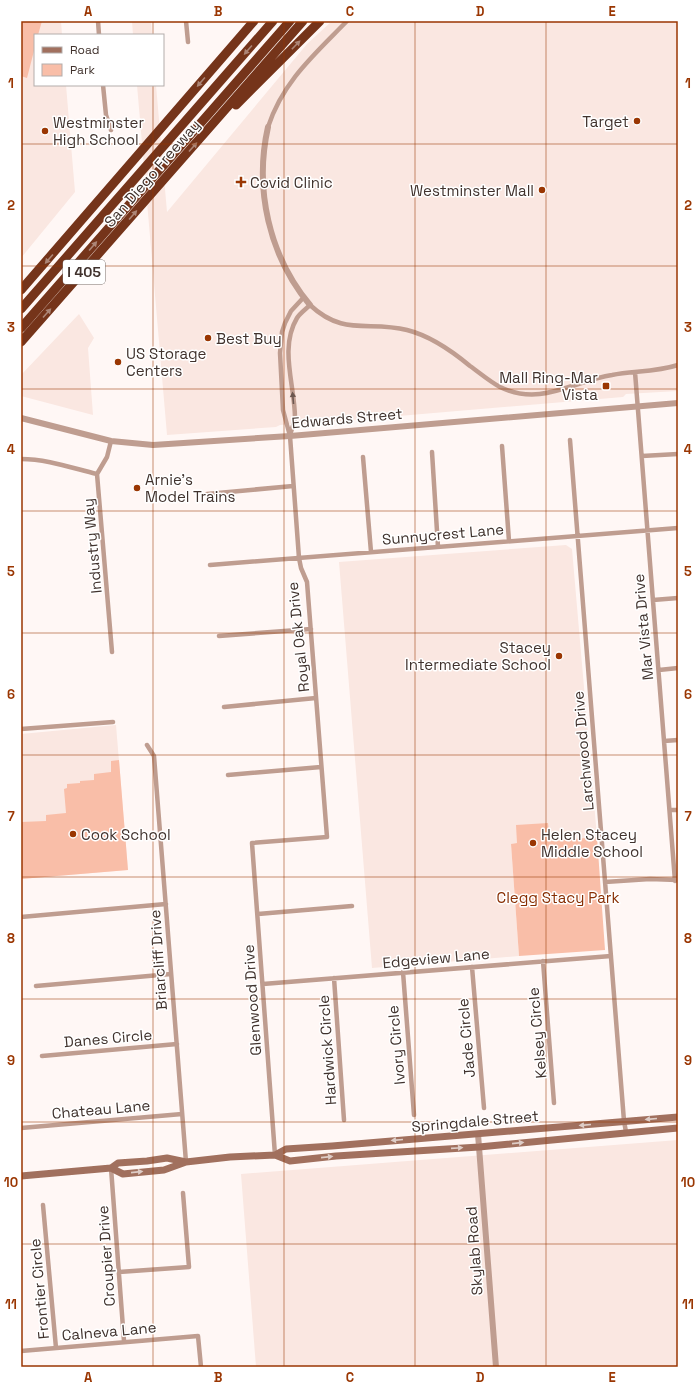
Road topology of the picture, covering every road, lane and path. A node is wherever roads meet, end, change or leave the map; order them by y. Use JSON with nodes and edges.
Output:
{"nodes":[{"id":1,"x":98,"y":21,"type":"edge"},
{"id":2,"x":186,"y":21,"type":"edge"},
{"id":3,"x":254,"y":21,"type":"edge"},
{"id":4,"x":273,"y":21,"type":"edge"},
{"id":5,"x":290,"y":21,"type":"edge"},
{"id":6,"x":303,"y":21,"type":"edge"},
{"id":7,"x":320,"y":21,"type":"edge"},
{"id":8,"x":347,"y":21,"type":"edge"},
{"id":9,"x":99,"y":34,"type":"edge"},
{"id":10,"x":292,"y":34,"type":"junction"},
{"id":11,"x":188,"y":42,"type":"dead end"},
{"id":12,"x":103,"y":86,"type":"edge"},
{"id":13,"x":216,"y":105,"type":"junction"},
{"id":14,"x":268,"y":127,"type":"joint"},
{"id":15,"x":111,"y":130,"type":"dead end"},
{"id":16,"x":208,"y":130,"type":"junction"},
{"id":17,"x":142,"y":197,"type":"junction"},
{"id":18,"x":21,"y":290,"type":"edge"},
{"id":19,"x":304,"y":297,"type":"junction"},
{"id":20,"x":310,"y":305,"type":"junction"},
{"id":21,"x":21,"y":309,"type":"edge"},
{"id":22,"x":21,"y":328,"type":"edge"},
{"id":23,"x":21,"y":342,"type":"edge"},
{"id":24,"x":678,"y":365,"type":"edge"},
{"id":25,"x":635,"y":372,"type":"junction"},
{"id":26,"x":678,"y":404,"type":"edge"},
{"id":27,"x":638,"y":407,"type":"junction"},
{"id":28,"x":21,"y":418,"type":"edge"},
{"id":29,"x":290,"y":436,"type":"junction"},
{"id":30,"x":570,"y":440,"type":"dead end"},
{"id":31,"x":111,"y":441,"type":"junction"},
{"id":32,"x":502,"y":446,"type":"dead end"},
{"id":33,"x":432,"y":452,"type":"dead end"},
{"id":34,"x":678,"y":454,"type":"edge"},
{"id":35,"x":642,"y":456,"type":"junction"},
{"id":36,"x":363,"y":457,"type":"dead end"},
{"id":37,"x":21,"y":459,"type":"edge"},
{"id":38,"x":97,"y":474,"type":"junction"},
{"id":39,"x":294,"y":486,"type":"junction"},
{"id":40,"x":207,"y":494,"type":"dead end"},
{"id":41,"x":678,"y":528,"type":"edge"},
{"id":42,"x":648,"y":530,"type":"junction"},
{"id":43,"x":578,"y":536,"type":"junction"},
{"id":44,"x":509,"y":541,"type":"junction"},
{"id":45,"x":438,"y":547,"type":"junction"},
{"id":46,"x":371,"y":552,"type":"junction"},
{"id":47,"x":299,"y":558,"type":"junction"},
{"id":48,"x":210,"y":565,"type":"dead end"},
{"id":49,"x":678,"y":598,"type":"edge"},
{"id":50,"x":653,"y":600,"type":"junction"},
{"id":51,"x":311,"y":629,"type":"junction"},
{"id":52,"x":219,"y":636,"type":"dead end"},
{"id":53,"x":112,"y":652,"type":"dead end"},
{"id":54,"x":678,"y":668,"type":"edge"},
{"id":55,"x":659,"y":670,"type":"junction"},
{"id":56,"x":316,"y":698,"type":"junction"},
{"id":57,"x":224,"y":707,"type":"dead end"},
{"id":58,"x":113,"y":722,"type":"dead end"},
{"id":59,"x":21,"y":729,"type":"edge"},
{"id":60,"x":678,"y":740,"type":"edge"},
{"id":61,"x":664,"y":741,"type":"junction"},
{"id":62,"x":147,"y":745,"type":"dead end"},
{"id":63,"x":321,"y":767,"type":"junction"},
{"id":64,"x":228,"y":775,"type":"dead end"},
{"id":65,"x":670,"y":810,"type":"junction"},
{"id":66,"x":678,"y":810,"type":"edge"},
{"id":67,"x":252,"y":844,"type":"joint"},
{"id":68,"x":677,"y":880,"type":"edge"},
{"id":69,"x":605,"y":882,"type":"junction"},
{"id":70,"x":166,"y":904,"type":"junction"},
{"id":71,"x":352,"y":906,"type":"dead end"},
{"id":72,"x":258,"y":914,"type":"junction"},
{"id":73,"x":21,"y":917,"type":"edge"},
{"id":74,"x":611,"y":956,"type":"junction"},
{"id":75,"x":543,"y":961,"type":"junction"},
{"id":76,"x":472,"y":967,"type":"junction"},
{"id":77,"x":402,"y":972,"type":"junction"},
{"id":78,"x":171,"y":974,"type":"junction"},
{"id":79,"x":334,"y":978,"type":"junction"},
{"id":80,"x":263,"y":984,"type":"junction"},
{"id":81,"x":36,"y":986,"type":"dead end"},
{"id":82,"x":177,"y":1044,"type":"junction"},
{"id":83,"x":42,"y":1056,"type":"dead end"},
{"id":84,"x":554,"y":1103,"type":"dead end"},
{"id":85,"x":484,"y":1108,"type":"dead end"},
{"id":86,"x":182,"y":1114,"type":"junction"},
{"id":87,"x":414,"y":1115,"type":"dead end"},
{"id":88,"x":678,"y":1117,"type":"edge"},
{"id":89,"x":344,"y":1120,"type":"dead end"},
{"id":90,"x":624,"y":1121,"type":"junction"},
{"id":91,"x":21,"y":1128,"type":"edge"},
{"id":92,"x":678,"y":1128,"type":"edge"},
{"id":93,"x":626,"y":1132,"type":"junction"},
{"id":94,"x":478,"y":1134,"type":"junction"},
{"id":95,"x":480,"y":1147,"type":"junction"},
{"id":96,"x":311,"y":1148,"type":"junction"},
{"id":97,"x":275,"y":1155,"type":"junction"},
{"id":98,"x":304,"y":1159,"type":"junction"},
{"id":99,"x":186,"y":1162,"type":"junction"},
{"id":100,"x":111,"y":1168,"type":"junction"},
{"id":101,"x":21,"y":1176,"type":"edge"},
{"id":102,"x":183,"y":1193,"type":"dead end"},
{"id":103,"x":43,"y":1204,"type":"dead end"},
{"id":104,"x":119,"y":1272,"type":"junction"},
{"id":105,"x":124,"y":1341,"type":"junction"},
{"id":106,"x":56,"y":1348,"type":"junction"},
{"id":107,"x":21,"y":1351,"type":"edge"},
{"id":108,"x":201,"y":1367,"type":"edge"},
{"id":109,"x":496,"y":1367,"type":"edge"}],
"edges":[{"from":1,"to":9,"type":"street"},
{"from":2,"to":11,"type":"street"},
{"from":3,"to":18,"type":"highway","name":"San Diego Freeway","number":"I 405","one_way":true},
{"from":4,"to":21,"type":"highway","one_way":true},
{"from":5,"to":13,"type":"highway"},
{"from":6,"to":10,"type":"highway","name":"San Diego Freeway","number":"I 405"},
{"from":16,"to":7,"type":"highway","one_way":true},
{"from":8,"to":14,"type":"street"},
{"from":10,"to":13,"type":"highway"},
{"from":10,"to":16,"type":"highway","name":"San Diego Freeway","number":"I 405"},
{"from":12,"to":15,"type":"street"},
{"from":13,"to":17,"type":"highway"},
{"from":14,"to":19,"type":"street"},
{"from":17,"to":16,"type":"highway","name":"San Diego Freeway","number":"I 405","one_way":true},
{"from":22,"to":17,"type":"highway","one_way":true},
{"from":23,"to":17,"type":"highway","name":"San Diego Freeway","number":"I 405","one_way":true},
{"from":19,"to":20,"type":"street"},
{"from":19,"to":29,"type":"street"},
{"from":20,"to":25,"type":"street"},
{"from":29,"to":20,"type":"street","one_way":true},
{"from":24,"to":25,"type":"street"},
{"from":25,"to":27,"type":"street","name":"Mar Vista Drive"},
{"from":26,"to":27,"type":"street","name":"Edwards Street"},
{"from":27,"to":29,"type":"street","name":"Edwards Street"},
{"from":27,"to":35,"type":"street","name":"Mar Vista Drive"},
{"from":28,"to":31,"type":"street","name":"Edwards Street"},
{"from":29,"to":31,"type":"street","name":"Edwards Street"},
{"from":29,"to":39,"type":"street","name":"Royal Oak Drive"},
{"from":30,"to":43,"type":"street","name":"Larchwood Drive"},
{"from":31,"to":38,"type":"street"},
{"from":32,"to":44,"type":"street"},
{"from":33,"to":45,"type":"street"},
{"from":34,"to":35,"type":"street"},
{"from":35,"to":42,"type":"street","name":"Mar Vista Drive"},
{"from":36,"to":46,"type":"street"},
{"from":37,"to":38,"type":"street"},
{"from":38,"to":53,"type":"street","name":"Industry Way"},
{"from":39,"to":40,"type":"street"},
{"from":39,"to":47,"type":"street","name":"Royal Oak Drive"},
{"from":41,"to":42,"type":"street","name":"Sunnycrest Lane"},
{"from":42,"to":43,"type":"street","name":"Sunnycrest Lane"},
{"from":42,"to":50,"type":"street","name":"Mar Vista Drive"},
{"from":43,"to":44,"type":"street","name":"Sunnycrest Lane"},
{"from":43,"to":69,"type":"street","name":"Larchwood Drive"},
{"from":44,"to":45,"type":"street","name":"Sunnycrest Lane"},
{"from":45,"to":46,"type":"street","name":"Sunnycrest Lane"},
{"from":46,"to":47,"type":"street","name":"Sunnycrest Lane"},
{"from":47,"to":48,"type":"street","name":"Sunnycrest Lane"},
{"from":47,"to":51,"type":"street","name":"Royal Oak Drive"},
{"from":49,"to":50,"type":"street"},
{"from":50,"to":55,"type":"street","name":"Mar Vista Drive"},
{"from":51,"to":52,"type":"street"},
{"from":51,"to":56,"type":"street","name":"Royal Oak Drive"},
{"from":54,"to":55,"type":"street"},
{"from":55,"to":61,"type":"street","name":"Mar Vista Drive"},
{"from":56,"to":57,"type":"street"},
{"from":56,"to":63,"type":"street","name":"Royal Oak Drive"},
{"from":58,"to":59,"type":"street"},
{"from":60,"to":61,"type":"street"},
{"from":61,"to":65,"type":"street","name":"Mar Vista Drive"},
{"from":62,"to":70,"type":"street","name":"Briarcliff Drive"},
{"from":63,"to":64,"type":"street"},
{"from":63,"to":67,"type":"street","name":"Royal Oak Drive"},
{"from":65,"to":66,"type":"street"},
{"from":65,"to":68,"type":"street","name":"Mar Vista Drive"},
{"from":67,"to":72,"type":"street","name":"Glenwood Drive"},
{"from":68,"to":69,"type":"street"},
{"from":69,"to":74,"type":"street","name":"Larchwood Drive"},
{"from":70,"to":73,"type":"street"},
{"from":70,"to":78,"type":"street","name":"Briarcliff Drive"},
{"from":71,"to":72,"type":"street"},
{"from":72,"to":80,"type":"street","name":"Glenwood Drive"},
{"from":74,"to":75,"type":"street","name":"Edgeview Lane"},
{"from":74,"to":90,"type":"street","name":"Larchwood Drive"},
{"from":75,"to":76,"type":"street","name":"Edgeview Lane"},
{"from":75,"to":84,"type":"street","name":"Kelsey Circle"},
{"from":76,"to":77,"type":"street","name":"Edgeview Lane"},
{"from":76,"to":85,"type":"street","name":"Jade Circle"},
{"from":77,"to":79,"type":"street","name":"Edgeview Lane"},
{"from":77,"to":87,"type":"street","name":"Ivory Circle"},
{"from":78,"to":81,"type":"street"},
{"from":78,"to":82,"type":"street","name":"Briarcliff Drive"},
{"from":79,"to":80,"type":"street","name":"Edgeview Lane"},
{"from":79,"to":89,"type":"street","name":"Hardwick Circle"},
{"from":80,"to":97,"type":"street","name":"Glenwood Drive"},
{"from":82,"to":83,"type":"street","name":"Danes Circle"},
{"from":82,"to":86,"type":"street","name":"Briarcliff Drive"},
{"from":86,"to":91,"type":"street","name":"Chateau Lane"},
{"from":86,"to":99,"type":"street","name":"Briarcliff Drive"},
{"from":88,"to":90,"type":"main road","name":"Springdale Street","one_way":true},
{"from":90,"to":93,"type":"street","name":"Larchwood Drive"},
{"from":90,"to":94,"type":"main road","name":"Springdale Street","one_way":true},
{"from":92,"to":93,"type":"main road","name":"Springdale Street"},
{"from":95,"to":93,"type":"main road","name":"Springdale Street","one_way":true},
{"from":94,"to":95,"type":"street","name":"Skylab Road"},
{"from":94,"to":96,"type":"main road","name":"Springdale Street","one_way":true},
{"from":98,"to":95,"type":"main road","name":"Springdale Street","one_way":true},
{"from":95,"to":109,"type":"street","name":"Skylab Road"},
{"from":96,"to":97,"type":"main road","name":"Springdale Street"},
{"from":96,"to":98,"type":"main road"},
{"from":97,"to":98,"type":"main road","name":"Springdale Street"},
{"from":97,"to":99,"type":"main road","name":"Springdale Street"},
{"from":99,"to":100,"type":"main road","name":"Springdale Street"},
{"from":100,"to":99,"type":"main road","name":"Springdale Street","one_way":true},
{"from":100,"to":101,"type":"main road","name":"Springdale Street"},
{"from":100,"to":104,"type":"street","name":"Croupier Drive"},
{"from":102,"to":104,"type":"street"},
{"from":103,"to":106,"type":"street","name":"Frontier Circle"},
{"from":104,"to":105,"type":"street","name":"Croupier Drive"},
{"from":105,"to":106,"type":"street","name":"Calneva Lane"},
{"from":105,"to":108,"type":"street","name":"Calneva Lane"},
{"from":106,"to":107,"type":"street","name":"Calneva Lane"}]}
